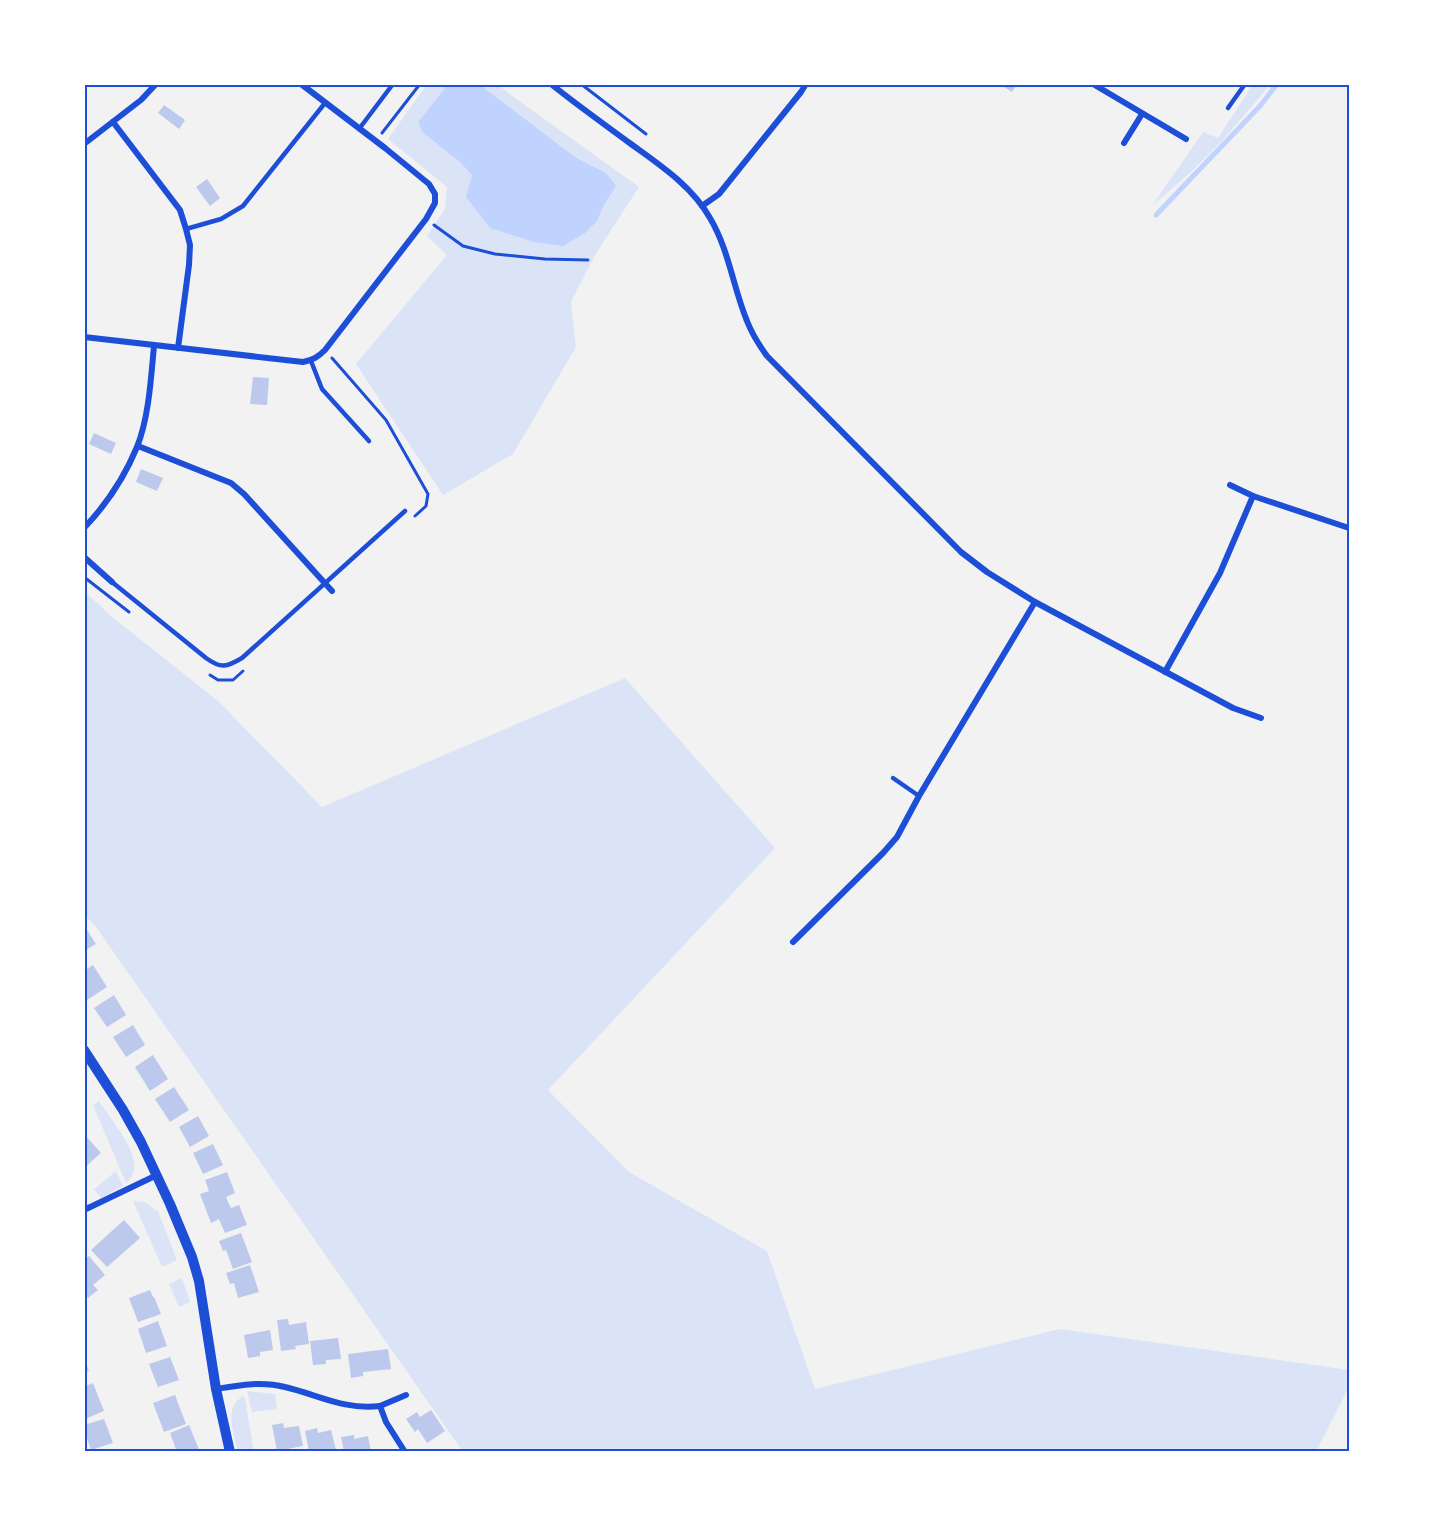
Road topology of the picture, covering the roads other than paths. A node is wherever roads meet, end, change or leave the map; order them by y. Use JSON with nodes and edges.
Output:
{"nodes":[{"id":1,"x":156,"y":84,"type":"edge"},
{"id":2,"x":301,"y":84,"type":"edge"},
{"id":3,"x":393,"y":84,"type":"edge"},
{"id":4,"x":551,"y":84,"type":"edge"},
{"id":5,"x":806,"y":84,"type":"edge"},
{"id":6,"x":1093,"y":84,"type":"edge"},
{"id":7,"x":1245,"y":84,"type":"edge"},
{"id":8,"x":325,"y":104,"type":"junction"},
{"id":9,"x":1228,"y":108,"type":"dead end"},
{"id":10,"x":1142,"y":114,"type":"junction"},
{"id":11,"x":113,"y":122,"type":"junction"},
{"id":12,"x":359,"y":129,"type":"junction"},
{"id":13,"x":1186,"y":139,"type":"dead end"},
{"id":14,"x":1124,"y":143,"type":"dead end"},
{"id":15,"x":84,"y":144,"type":"edge"},
{"id":16,"x":702,"y":206,"type":"junction"},
{"id":17,"x":186,"y":229,"type":"junction"},
{"id":18,"x":84,"y":337,"type":"edge"},
{"id":19,"x":154,"y":346,"type":"junction"},
{"id":20,"x":178,"y":348,"type":"junction"},
{"id":21,"x":311,"y":361,"type":"junction"},
{"id":22,"x":369,"y":441,"type":"dead end"},
{"id":23,"x":138,"y":446,"type":"junction"},
{"id":24,"x":1230,"y":485,"type":"dead end"},
{"id":25,"x":1253,"y":496,"type":"junction"},
{"id":26,"x":405,"y":511,"type":"dead end"},
{"id":27,"x":84,"y":528,"type":"edge"},
{"id":28,"x":1349,"y":528,"type":"edge"},
{"id":29,"x":84,"y":557,"type":"edge"},
{"id":30,"x":112,"y":582,"type":"joint"},
{"id":31,"x":324,"y":583,"type":"junction"},
{"id":32,"x":332,"y":591,"type":"dead end"},
{"id":33,"x":1035,"y":602,"type":"junction"},
{"id":34,"x":1165,"y":672,"type":"junction"},
{"id":35,"x":1261,"y":718,"type":"dead end"},
{"id":36,"x":893,"y":778,"type":"dead end"},
{"id":37,"x":920,"y":796,"type":"junction"},
{"id":38,"x":793,"y":942,"type":"dead end"},
{"id":39,"x":84,"y":1050,"type":"edge"},
{"id":40,"x":158,"y":1175,"type":"junction"},
{"id":41,"x":84,"y":1210,"type":"edge"},
{"id":42,"x":216,"y":1389,"type":"junction"},
{"id":43,"x":406,"y":1395,"type":"dead end"},
{"id":44,"x":380,"y":1406,"type":"junction"},
{"id":45,"x":230,"y":1452,"type":"edge"},
{"id":46,"x":405,"y":1452,"type":"edge"}],
"edges":[{"from":1,"to":11,"type":"street"},
{"from":2,"to":8,"type":"street"},
{"from":3,"to":12,"type":"lane"},
{"from":4,"to":16,"type":"street"},
{"from":5,"to":16,"type":"street"},
{"from":6,"to":10,"type":"street"},
{"from":7,"to":9,"type":"lane"},
{"from":8,"to":12,"type":"street"},
{"from":8,"to":17,"type":"lane"},
{"from":10,"to":13,"type":"street"},
{"from":10,"to":14,"type":"street"},
{"from":11,"to":15,"type":"street"},
{"from":11,"to":17,"type":"street"},
{"from":12,"to":21,"type":"street"},
{"from":16,"to":33,"type":"street"},
{"from":17,"to":20,"type":"street"},
{"from":18,"to":19,"type":"street"},
{"from":19,"to":20,"type":"street"},
{"from":19,"to":23,"type":"street"},
{"from":20,"to":21,"type":"street"},
{"from":21,"to":22,"type":"lane"},
{"from":23,"to":27,"type":"street"},
{"from":23,"to":31,"type":"street"},
{"from":24,"to":25,"type":"street"},
{"from":25,"to":28,"type":"street"},
{"from":25,"to":34,"type":"street"},
{"from":26,"to":31,"type":"lane"},
{"from":29,"to":30,"type":"street"},
{"from":30,"to":31,"type":"lane"},
{"from":31,"to":32,"type":"street"},
{"from":33,"to":34,"type":"street"},
{"from":33,"to":37,"type":"street"},
{"from":34,"to":35,"type":"street"},
{"from":36,"to":37,"type":"lane"},
{"from":37,"to":38,"type":"street"},
{"from":39,"to":40,"type":"street"},
{"from":40,"to":41,"type":"street"},
{"from":40,"to":42,"type":"street"},
{"from":42,"to":44,"type":"street"},
{"from":42,"to":45,"type":"street"},
{"from":43,"to":44,"type":"street"},
{"from":44,"to":46,"type":"street"}]}
